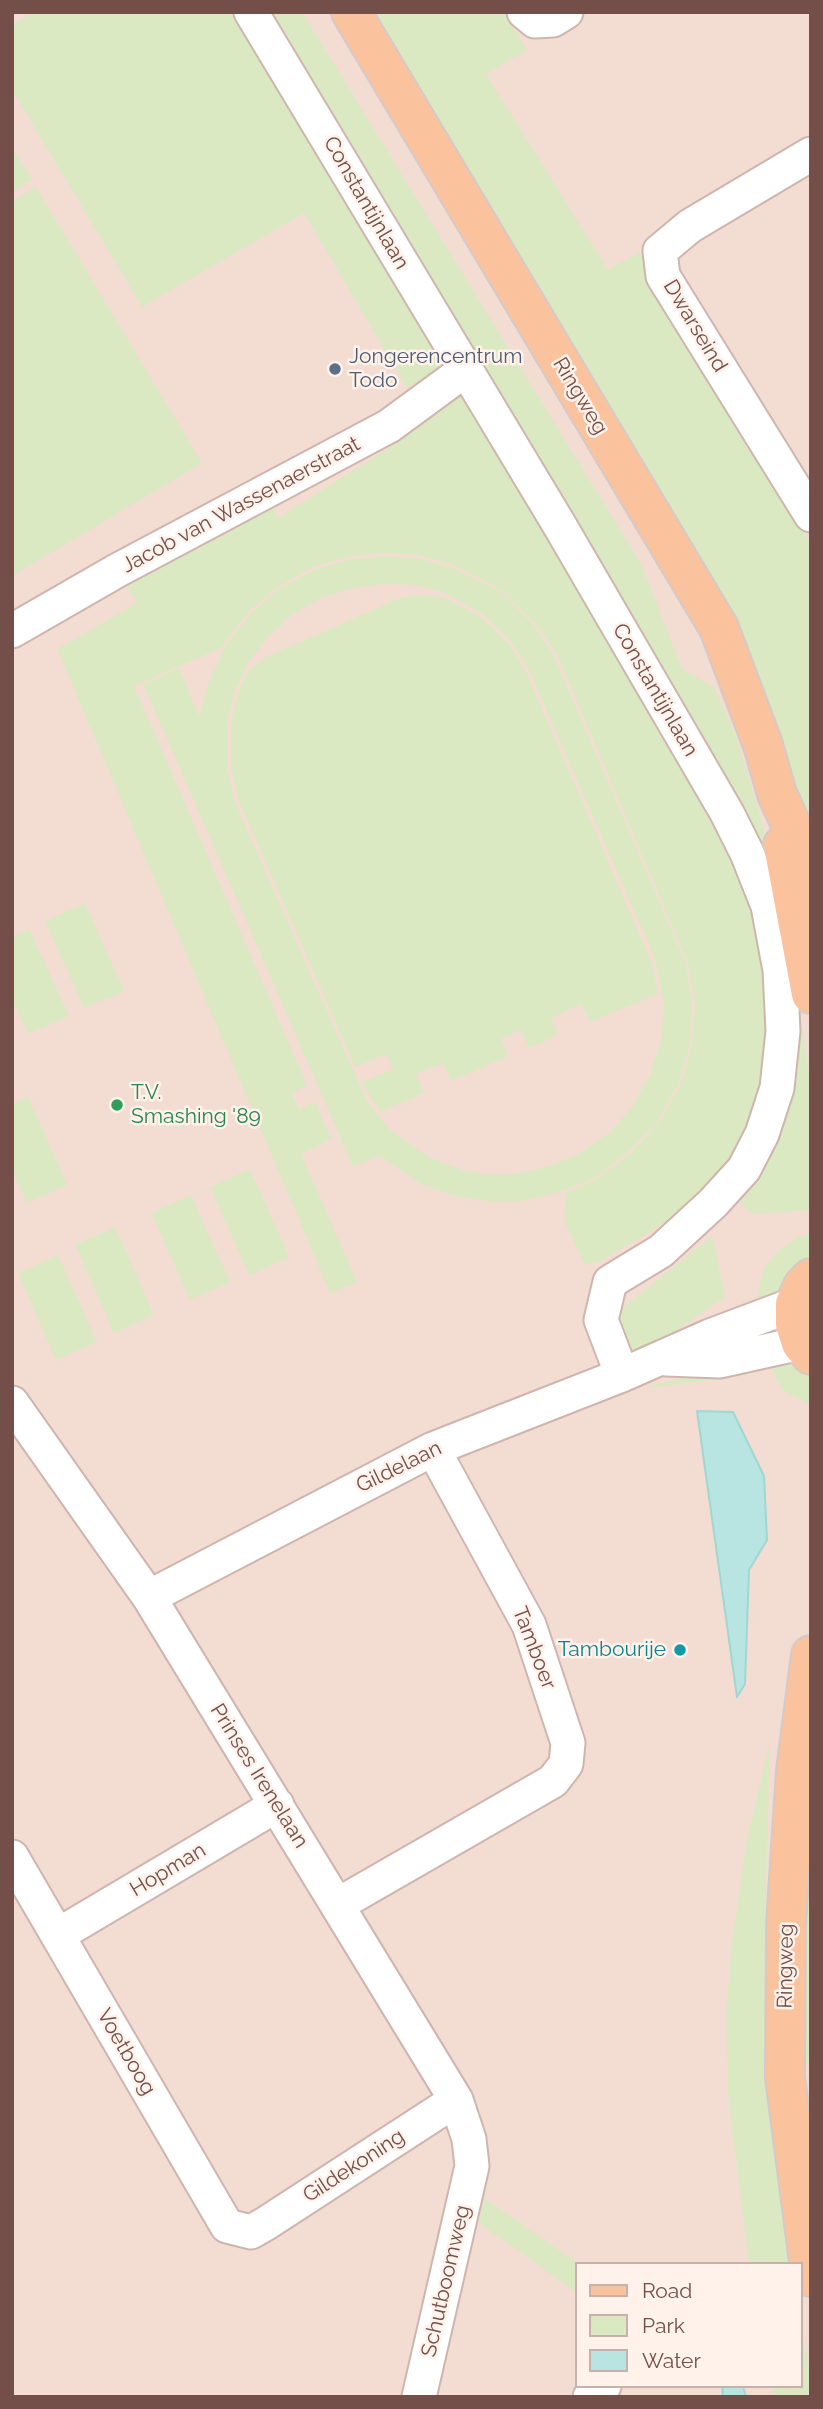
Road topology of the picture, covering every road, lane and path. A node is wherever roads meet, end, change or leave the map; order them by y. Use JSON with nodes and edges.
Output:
{"nodes":[{"id":1,"x":251,"y":12,"type":"edge"},
{"id":2,"x":351,"y":12,"type":"edge"},
{"id":3,"x":523,"y":12,"type":"edge"},
{"id":4,"x":566,"y":12,"type":"edge"},
{"id":5,"x":811,"y":154,"type":"edge"},
{"id":6,"x":464,"y":371,"type":"junction"},
{"id":7,"x":811,"y":515,"type":"edge"},
{"id":8,"x":12,"y":631,"type":"edge"},
{"id":9,"x":777,"y":794,"type":"junction"},
{"id":10,"x":811,"y":878,"type":"edge"},
{"id":11,"x":811,"y":994,"type":"edge"},
{"id":12,"x":803,"y":1291,"type":"edge"},
{"id":13,"x":806,"y":1349,"type":"edge"},
{"id":14,"x":660,"y":1359,"type":"junction"},
{"id":15,"x":621,"y":1375,"type":"junction"},
{"id":16,"x":12,"y":1403,"type":"edge"},
{"id":17,"x":25,"y":1444,"type":"edge"},
{"id":18,"x":433,"y":1449,"type":"junction"},
{"id":19,"x":149,"y":1597,"type":"junction"},
{"id":20,"x":811,"y":1655,"type":"edge"},
{"id":21,"x":277,"y":1805,"type":"junction"},
{"id":22,"x":12,"y":1857,"type":"edge"},
{"id":23,"x":339,"y":1904,"type":"junction"},
{"id":24,"x":58,"y":1935,"type":"junction"},
{"id":25,"x":456,"y":2100,"type":"junction"},
{"id":26,"x":472,"y":2166,"type":"joint"},
{"id":27,"x":251,"y":2232,"type":"joint"},
{"id":28,"x":811,"y":2277,"type":"edge"},
{"id":29,"x":419,"y":2397,"type":"edge"}],
"edges":[{"from":1,"to":6,"type":"street","name":"Constantijnlaan"},
{"from":2,"to":9,"type":"main road","name":"Ringweg"},
{"from":3,"to":4,"type":"street"},
{"from":5,"to":7,"type":"street","name":"Dwarseind"},
{"from":6,"to":8,"type":"street","name":"Jacob van Wassenaerstraat"},
{"from":6,"to":15,"type":"street","name":"Constantijnlaan"},
{"from":9,"to":10,"type":"main road","name":"Ringweg"},
{"from":9,"to":11,"type":"main road","name":"Ringweg"},
{"from":12,"to":13,"type":"main road"},
{"from":12,"to":14,"type":"street","name":"Gildelaan"},
{"from":13,"to":14,"type":"street","name":"Gildelaan"},
{"from":14,"to":15,"type":"street","name":"Gildelaan"},
{"from":15,"to":18,"type":"street","name":"Gildelaan"},
{"from":16,"to":17,"type":"street","name":"Prinses Irenelaan"},
{"from":17,"to":19,"type":"street","name":"Prinses Irenelaan"},
{"from":18,"to":19,"type":"street","name":"Gildelaan"},
{"from":18,"to":23,"type":"street","name":"Tamboer"},
{"from":19,"to":21,"type":"street","name":"Prinses Irenelaan"},
{"from":20,"to":28,"type":"main road","name":"Ringweg"},
{"from":21,"to":23,"type":"street","name":"Prinses Irenelaan"},
{"from":21,"to":24,"type":"street","name":"Hopman"},
{"from":22,"to":24,"type":"street","name":"Voetboog"},
{"from":23,"to":25,"type":"street","name":"Prinses Irenelaan"},
{"from":24,"to":27,"type":"street","name":"Voetboog"},
{"from":25,"to":26,"type":"street","name":"Prinses Irenelaan"},
{"from":25,"to":27,"type":"street","name":"Gildekoning"},
{"from":26,"to":29,"type":"street","name":"Schutboomweg"}]}
